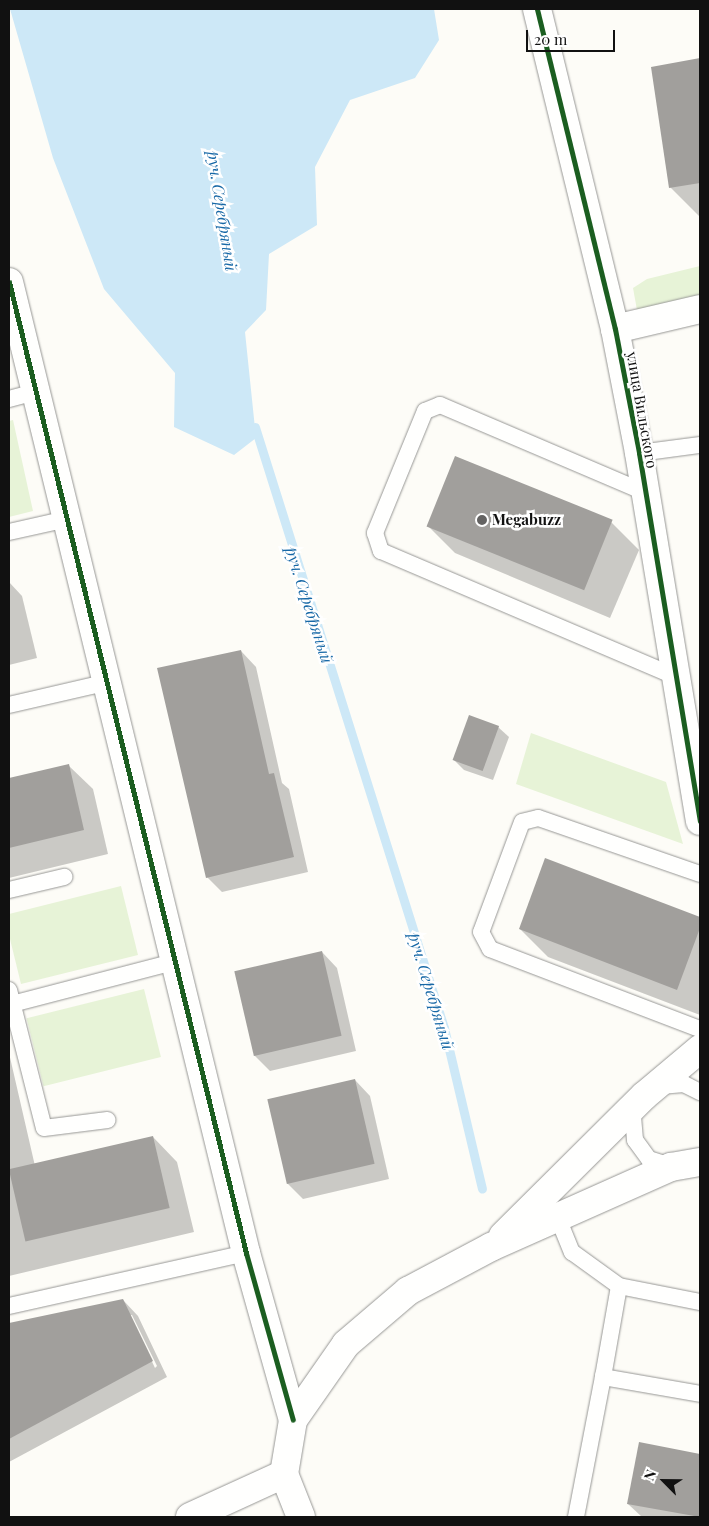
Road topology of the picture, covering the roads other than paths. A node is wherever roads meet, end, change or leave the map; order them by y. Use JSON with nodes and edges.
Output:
{"nodes":[{"id":1,"x":537,"y":9,"type":"edge"},
{"id":2,"x":9,"y":282,"type":"edge"},
{"id":3,"x":700,"y":309,"type":"edge"},
{"id":4,"x":615,"y":329,"type":"junction"},
{"id":5,"x":36,"y":392,"type":"junction"},
{"id":6,"x":9,"y":399,"type":"edge"},
{"id":7,"x":700,"y":445,"type":"edge"},
{"id":8,"x":639,"y":453,"type":"junction"},
{"id":9,"x":644,"y":492,"type":"junction"},
{"id":10,"x":67,"y":519,"type":"junction"},
{"id":11,"x":9,"y":532,"type":"edge"},
{"id":12,"x":674,"y":676,"type":"junction"},
{"id":13,"x":104,"y":683,"type":"junction"},
{"id":14,"x":9,"y":704,"type":"edge"},
{"id":15,"x":700,"y":820,"type":"edge"},
{"id":16,"x":700,"y":874,"type":"edge"},
{"id":17,"x":64,"y":877,"type":"dead end"},
{"id":18,"x":9,"y":890,"type":"edge"},
{"id":19,"x":173,"y":962,"type":"junction"},
{"id":20,"x":11,"y":997,"type":"edge"},
{"id":21,"x":700,"y":1029,"type":"edge"},
{"id":22,"x":700,"y":1049,"type":"edge"},
{"id":23,"x":699,"y":1090,"type":"edge"},
{"id":24,"x":644,"y":1096,"type":"junction"},
{"id":25,"x":107,"y":1120,"type":"dead end"},
{"id":26,"x":689,"y":1164,"type":"edge"},
{"id":27,"x":558,"y":1218,"type":"junction"},
{"id":28,"x":491,"y":1247,"type":"junction"},
{"id":29,"x":246,"y":1253,"type":"junction"},
{"id":30,"x":619,"y":1286,"type":"junction"},
{"id":31,"x":700,"y":1302,"type":"edge"},
{"id":32,"x":9,"y":1306,"type":"edge"},
{"id":33,"x":603,"y":1377,"type":"junction"},
{"id":34,"x":700,"y":1394,"type":"edge"},
{"id":35,"x":293,"y":1420,"type":"junction"},
{"id":36,"x":284,"y":1474,"type":"junction"},
{"id":37,"x":190,"y":1517,"type":"edge"},
{"id":38,"x":301,"y":1517,"type":"edge"},
{"id":39,"x":576,"y":1517,"type":"edge"}],
"edges":[{"from":1,"to":4,"type":"street","name":"улица Вильского"},
{"from":2,"to":5,"type":"street"},
{"from":3,"to":4,"type":"street"},
{"from":4,"to":8,"type":"street","name":"улица Вильского"},
{"from":5,"to":6,"type":"lane"},
{"from":5,"to":10,"type":"street"},
{"from":7,"to":8,"type":"lane"},
{"from":8,"to":9,"type":"street","name":"улица Вильского"},
{"from":9,"to":12,"type":"street","name":"улица Вильского"},
{"from":9,"to":12,"type":"lane"},
{"from":10,"to":11,"type":"lane"},
{"from":10,"to":13,"type":"street"},
{"from":12,"to":15,"type":"street","name":"улица Вильского"},
{"from":13,"to":14,"type":"lane"},
{"from":13,"to":19,"type":"street"},
{"from":16,"to":21,"type":"lane"},
{"from":17,"to":18,"type":"lane"},
{"from":19,"to":20,"type":"lane"},
{"from":19,"to":29,"type":"street"},
{"from":20,"to":25,"type":"lane"},
{"from":22,"to":24,"type":"street"},
{"from":23,"to":24,"type":"lane"},
{"from":24,"to":26,"type":"lane"},
{"from":24,"to":28,"type":"street"},
{"from":26,"to":27,"type":"street"},
{"from":27,"to":28,"type":"street"},
{"from":27,"to":30,"type":"lane"},
{"from":28,"to":35,"type":"street"},
{"from":29,"to":32,"type":"lane"},
{"from":29,"to":35,"type":"street"},
{"from":30,"to":31,"type":"lane"},
{"from":30,"to":33,"type":"lane"},
{"from":33,"to":34,"type":"lane"},
{"from":33,"to":39,"type":"lane"},
{"from":35,"to":36,"type":"street"},
{"from":36,"to":37,"type":"street"},
{"from":36,"to":38,"type":"street"}]}
